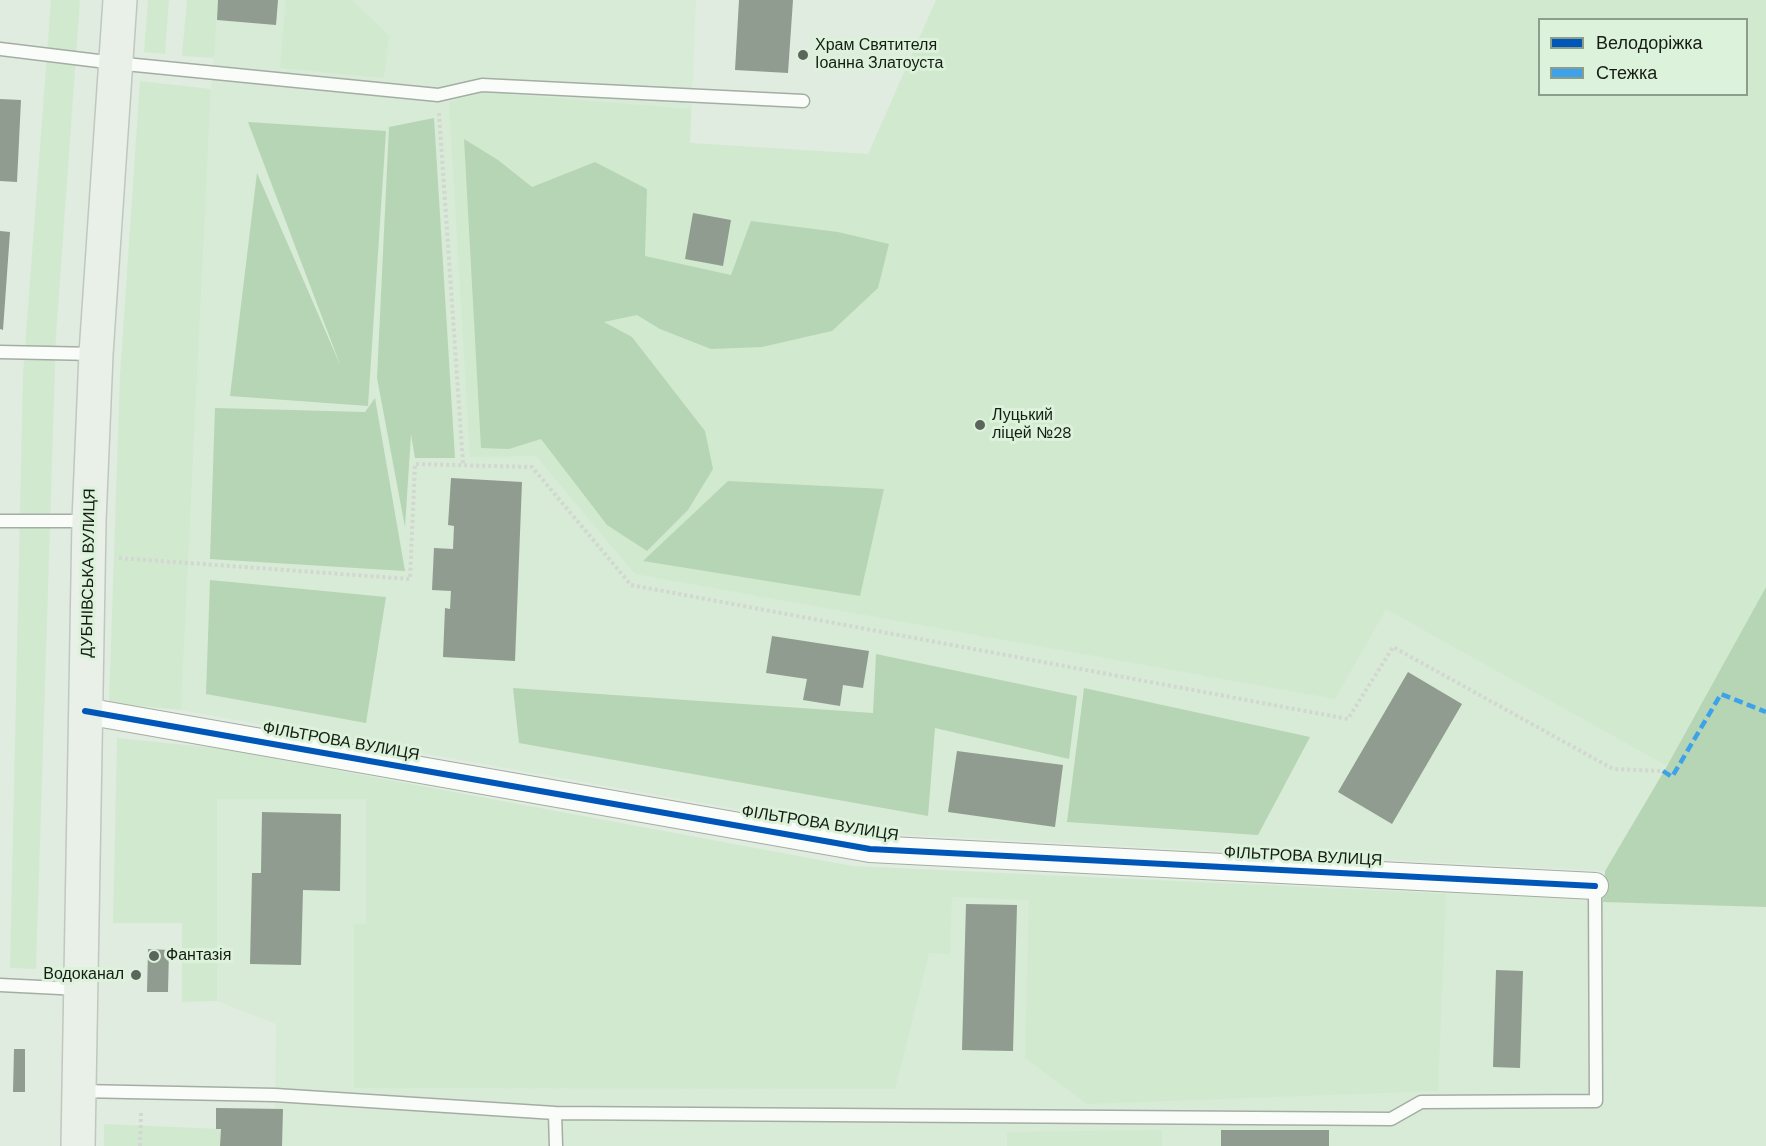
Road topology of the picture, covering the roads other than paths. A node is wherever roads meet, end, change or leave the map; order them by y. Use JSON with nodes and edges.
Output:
{"nodes":[{"id":1,"x":120,"y":0,"type":"edge"},
{"id":2,"x":0,"y":49,"type":"edge"},
{"id":3,"x":115,"y":63,"type":"junction"},
{"id":4,"x":803,"y":101,"type":"dead end"},
{"id":5,"x":0,"y":352,"type":"edge"},
{"id":6,"x":96,"y":354,"type":"junction"},
{"id":7,"x":0,"y":521,"type":"edge"},
{"id":8,"x":89,"y":521,"type":"junction"},
{"id":9,"x":86,"y":711,"type":"junction"},
{"id":10,"x":1594,"y":886,"type":"joint"},
{"id":11,"x":0,"y":985,"type":"edge"},
{"id":12,"x":81,"y":989,"type":"junction"},
{"id":13,"x":79,"y":1091,"type":"junction"},
{"id":14,"x":555,"y":1113,"type":"junction"},
{"id":15,"x":78,"y":1146,"type":"edge"},
{"id":16,"x":556,"y":1146,"type":"edge"}],
"edges":[{"from":1,"to":3,"type":"main road","name":"ДУБНІВСЬКА ВУЛИЦЯ"},
{"from":2,"to":3,"type":"lane"},
{"from":3,"to":4,"type":"lane"},
{"from":3,"to":6,"type":"main road","name":"ДУБНІВСЬКА ВУЛИЦЯ"},
{"from":5,"to":6,"type":"lane"},
{"from":6,"to":8,"type":"main road","name":"ДУБНІВСЬКА ВУЛИЦЯ"},
{"from":7,"to":8,"type":"lane"},
{"from":8,"to":9,"type":"main road","name":"ДУБНІВСЬКА ВУЛИЦЯ"},
{"from":9,"to":10,"type":"street","name":"ФІЛЬТРОВА ВУЛИЦЯ"},
{"from":9,"to":12,"type":"main road","name":"ДУБНІВСЬКА ВУЛИЦЯ"},
{"from":10,"to":14,"type":"lane"},
{"from":11,"to":12,"type":"lane"},
{"from":12,"to":13,"type":"main road","name":"ДУБНІВСЬКА ВУЛИЦЯ"},
{"from":13,"to":14,"type":"lane"},
{"from":13,"to":15,"type":"main road","name":"ДУБНІВСЬКА ВУЛИЦЯ"},
{"from":14,"to":16,"type":"lane"}]}
